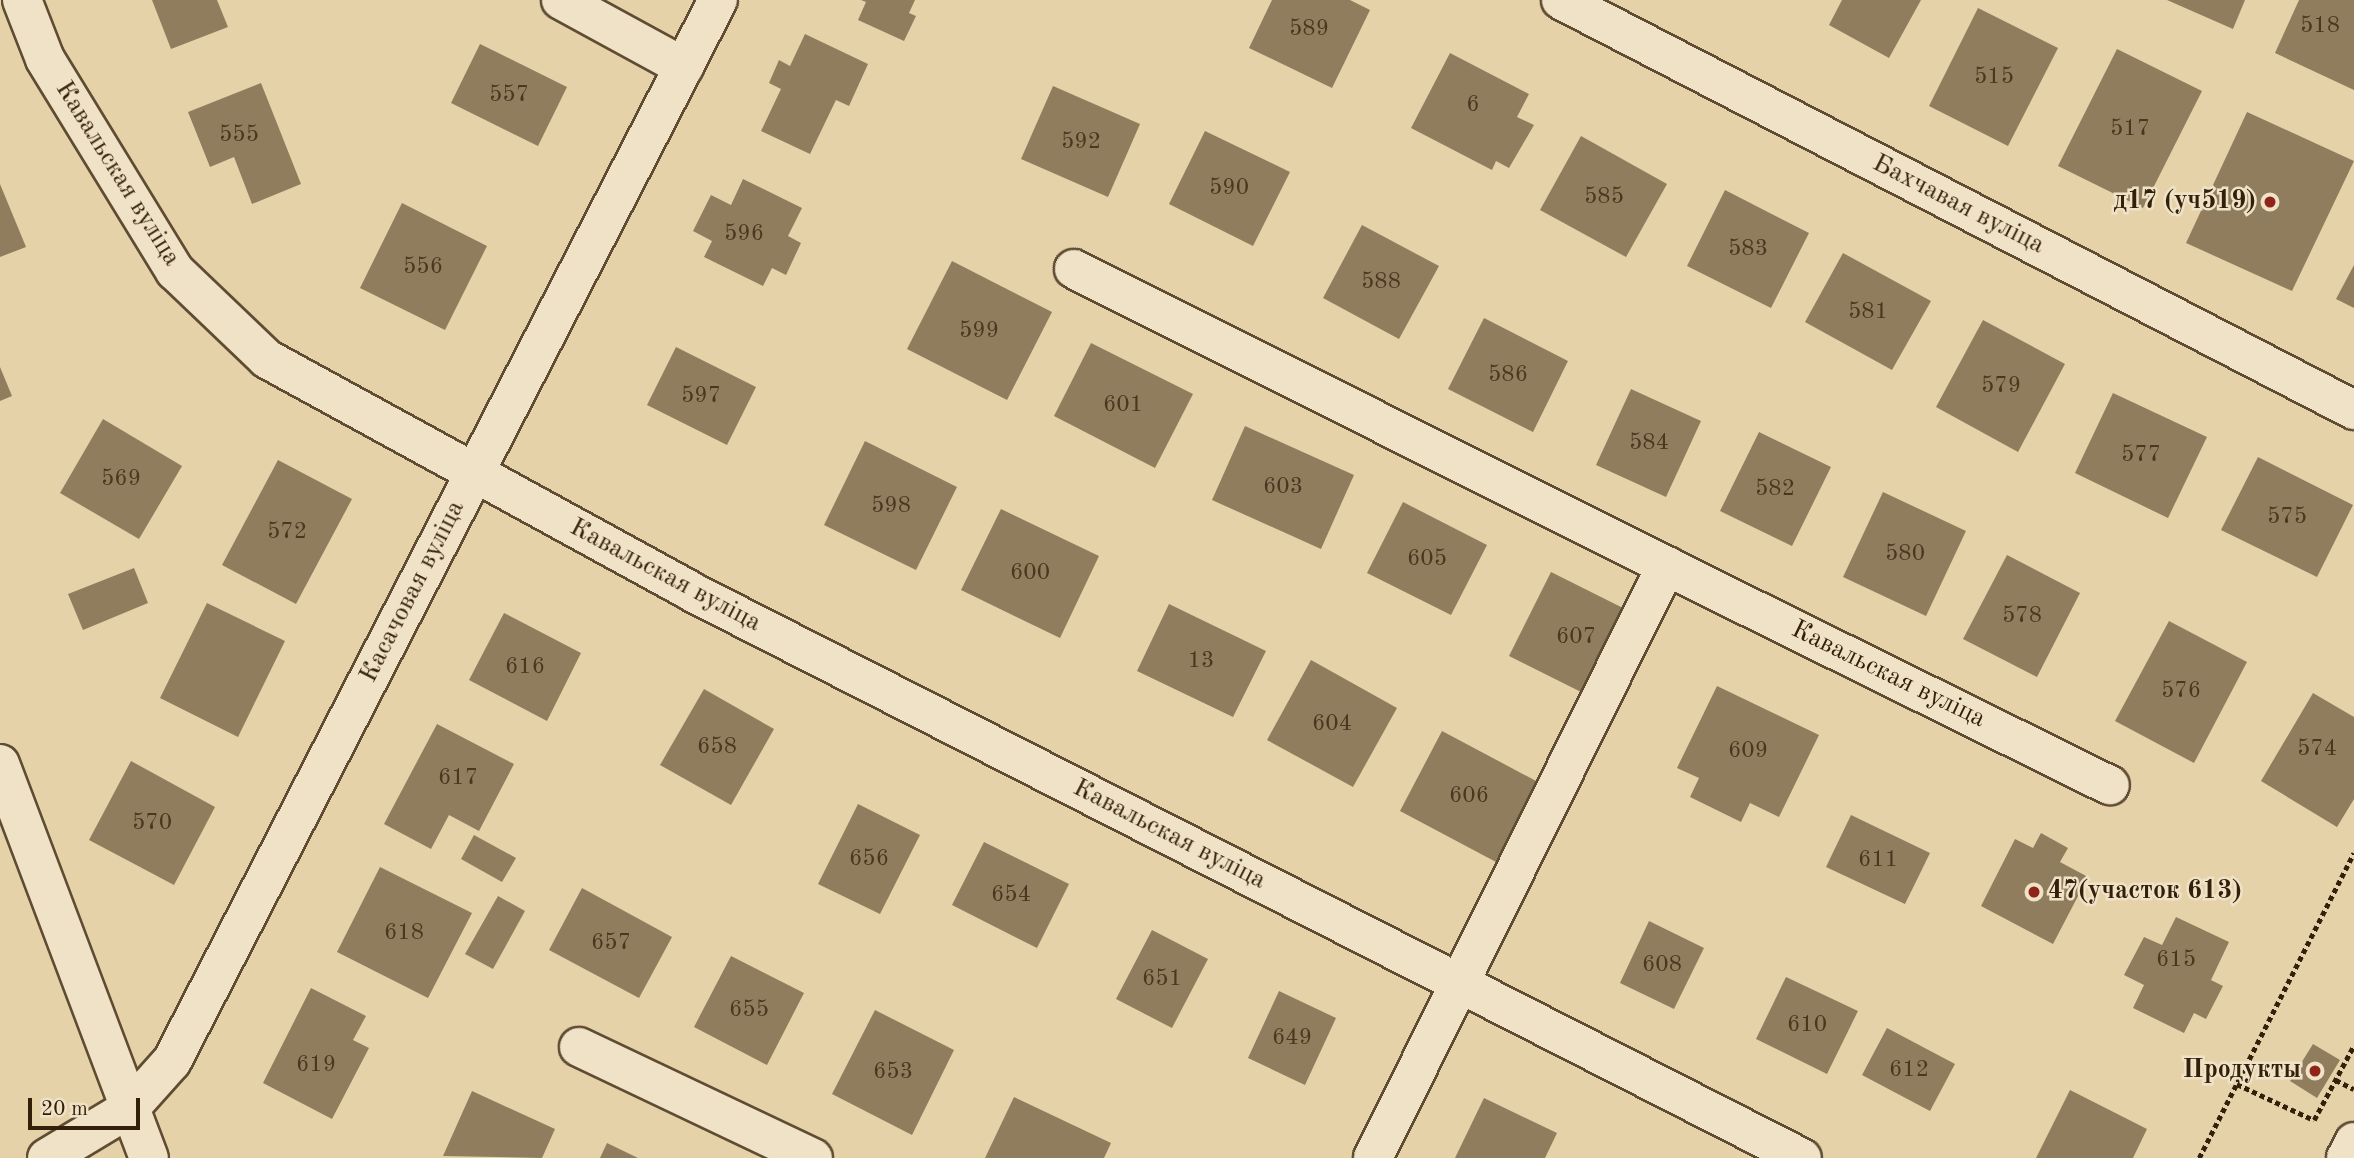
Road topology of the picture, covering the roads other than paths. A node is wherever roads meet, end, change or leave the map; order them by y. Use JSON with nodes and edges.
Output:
{"nodes":[{"id":1,"x":22,"y":0,"type":"edge"},
{"id":2,"x":561,"y":0,"type":"edge"},
{"id":3,"x":718,"y":0,"type":"edge"},
{"id":4,"x":1561,"y":0,"type":"edge"},
{"id":5,"x":684,"y":67,"type":"junction"},
{"id":6,"x":1074,"y":269,"type":"dead end"},
{"id":7,"x":2354,"y":410,"type":"edge"},
{"id":8,"x":474,"y":474,"type":"junction"},
{"id":9,"x":1666,"y":566,"type":"junction"},
{"id":10,"x":0,"y":764,"type":"edge"},
{"id":11,"x":2110,"y":785,"type":"dead end"},
{"id":12,"x":1459,"y":981,"type":"junction"},
{"id":13,"x":579,"y":1047,"type":"dead end"},
{"id":14,"x":130,"y":1108,"type":"junction"},
{"id":15,"x":2354,"y":1142,"type":"edge"},
{"id":16,"x":47,"y":1158,"type":"edge"},
{"id":17,"x":149,"y":1158,"type":"edge"},
{"id":18,"x":813,"y":1158,"type":"edge"},
{"id":19,"x":1373,"y":1158,"type":"edge"},
{"id":20,"x":1802,"y":1158,"type":"edge"},
{"id":21,"x":2346,"y":1158,"type":"edge"}],
"edges":[{"from":1,"to":8,"type":"street","name":"Кавальская вуліца"},
{"from":2,"to":5,"type":"street"},
{"from":3,"to":5,"type":"street","name":"Касачовая вуліца"},
{"from":4,"to":7,"type":"street","name":"Бахчавая вуліца"},
{"from":5,"to":8,"type":"street","name":"Касачовая вуліца"},
{"from":6,"to":9,"type":"street","name":"Кавальская вуліца"},
{"from":8,"to":12,"type":"street","name":"Кавальская вуліца"},
{"from":8,"to":14,"type":"street","name":"Касачовая вуліца"},
{"from":9,"to":11,"type":"street","name":"Кавальская вуліца"},
{"from":9,"to":12,"type":"street"},
{"from":10,"to":14,"type":"street"},
{"from":12,"to":19,"type":"street"},
{"from":12,"to":20,"type":"street","name":"Кавальская вуліца"},
{"from":13,"to":18,"type":"street"},
{"from":14,"to":16,"type":"street","name":"Касачовая вуліца"},
{"from":14,"to":17,"type":"street"},
{"from":15,"to":21,"type":"street"}]}
